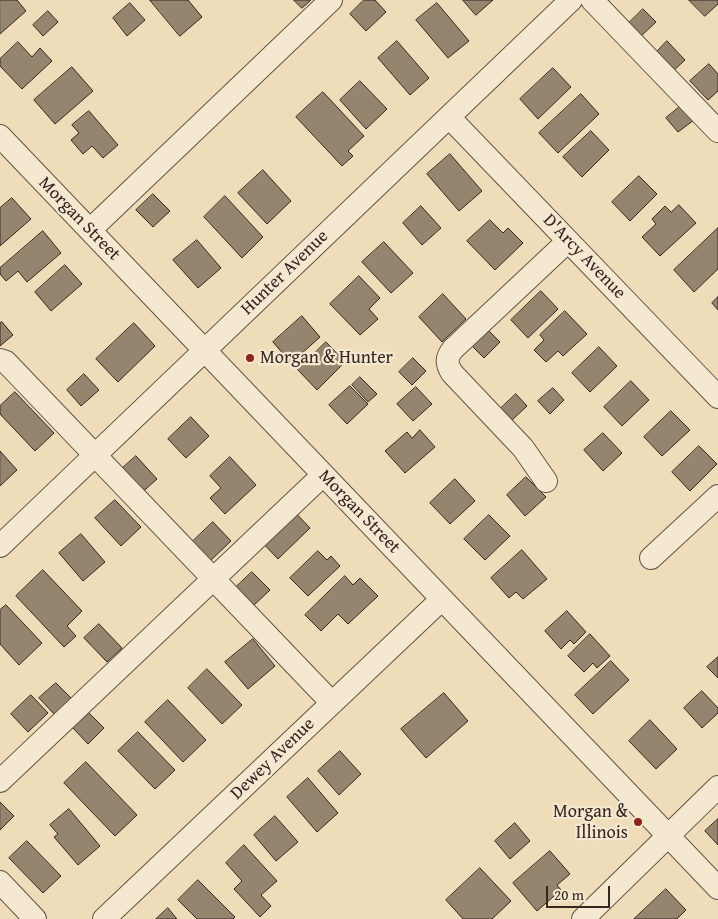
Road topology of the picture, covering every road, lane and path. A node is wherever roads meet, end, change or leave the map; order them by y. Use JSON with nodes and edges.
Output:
{"nodes":[{"id":1,"x":331,"y":0,"type":"edge"},
{"id":2,"x":571,"y":0,"type":"edge"},
{"id":3,"x":592,"y":0,"type":"edge"},
{"id":4,"x":449,"y":117,"type":"junction"},
{"id":5,"x":718,"y":131,"type":"edge"},
{"id":6,"x":0,"y":136,"type":"edge"},
{"id":7,"x":90,"y":230,"type":"junction"},
{"id":8,"x":568,"y":241,"type":"junction"},
{"id":9,"x":205,"y":350,"type":"junction"},
{"id":10,"x":0,"y":360,"type":"edge"},
{"id":11,"x":718,"y":397,"type":"edge"},
{"id":12,"x":95,"y":455,"type":"junction"},
{"id":13,"x":323,"y":475,"type":"junction"},
{"id":14,"x":546,"y":481,"type":"dead end"},
{"id":15,"x":718,"y":496,"type":"edge"},
{"id":16,"x":0,"y":546,"type":"edge"},
{"id":17,"x":651,"y":558,"type":"dead end"},
{"id":18,"x":213,"y":579,"type":"junction"},
{"id":19,"x":442,"y":599,"type":"junction"},
{"id":20,"x":332,"y":703,"type":"junction"},
{"id":21,"x":0,"y":782,"type":"edge"},
{"id":22,"x":718,"y":787,"type":"edge"},
{"id":23,"x":668,"y":836,"type":"junction"},
{"id":24,"x":0,"y":882,"type":"edge"},
{"id":25,"x":718,"y":888,"type":"edge"},
{"id":26,"x":35,"y":919,"type":"edge"},
{"id":27,"x":104,"y":919,"type":"edge"},
{"id":28,"x":583,"y":919,"type":"edge"}],
"edges":[{"from":1,"to":7,"type":"street"},
{"from":2,"to":4,"type":"street","name":"Hunter Avenue"},
{"from":3,"to":5,"type":"street"},
{"from":4,"to":8,"type":"street","name":"D'Arcy Avenue"},
{"from":4,"to":9,"type":"street","name":"Hunter Avenue"},
{"from":6,"to":7,"type":"street","name":"Morgan Street"},
{"from":7,"to":9,"type":"street","name":"Morgan Street"},
{"from":8,"to":11,"type":"street","name":"D'Arcy Avenue"},
{"from":8,"to":14,"type":"street"},
{"from":9,"to":12,"type":"street","name":"Hunter Avenue"},
{"from":9,"to":13,"type":"street","name":"Morgan Street"},
{"from":10,"to":12,"type":"street"},
{"from":12,"to":16,"type":"street","name":"Hunter Avenue"},
{"from":12,"to":18,"type":"street"},
{"from":13,"to":18,"type":"street"},
{"from":13,"to":19,"type":"street","name":"Morgan Street"},
{"from":15,"to":17,"type":"street"},
{"from":18,"to":20,"type":"street"},
{"from":18,"to":21,"type":"street"},
{"from":19,"to":20,"type":"street","name":"Dewey Avenue"},
{"from":19,"to":23,"type":"street","name":"Morgan Street"},
{"from":20,"to":27,"type":"street","name":"Dewey Avenue"},
{"from":22,"to":23,"type":"street"},
{"from":23,"to":25,"type":"street","name":"Morgan Street"},
{"from":23,"to":28,"type":"street"},
{"from":24,"to":26,"type":"street"}]}
